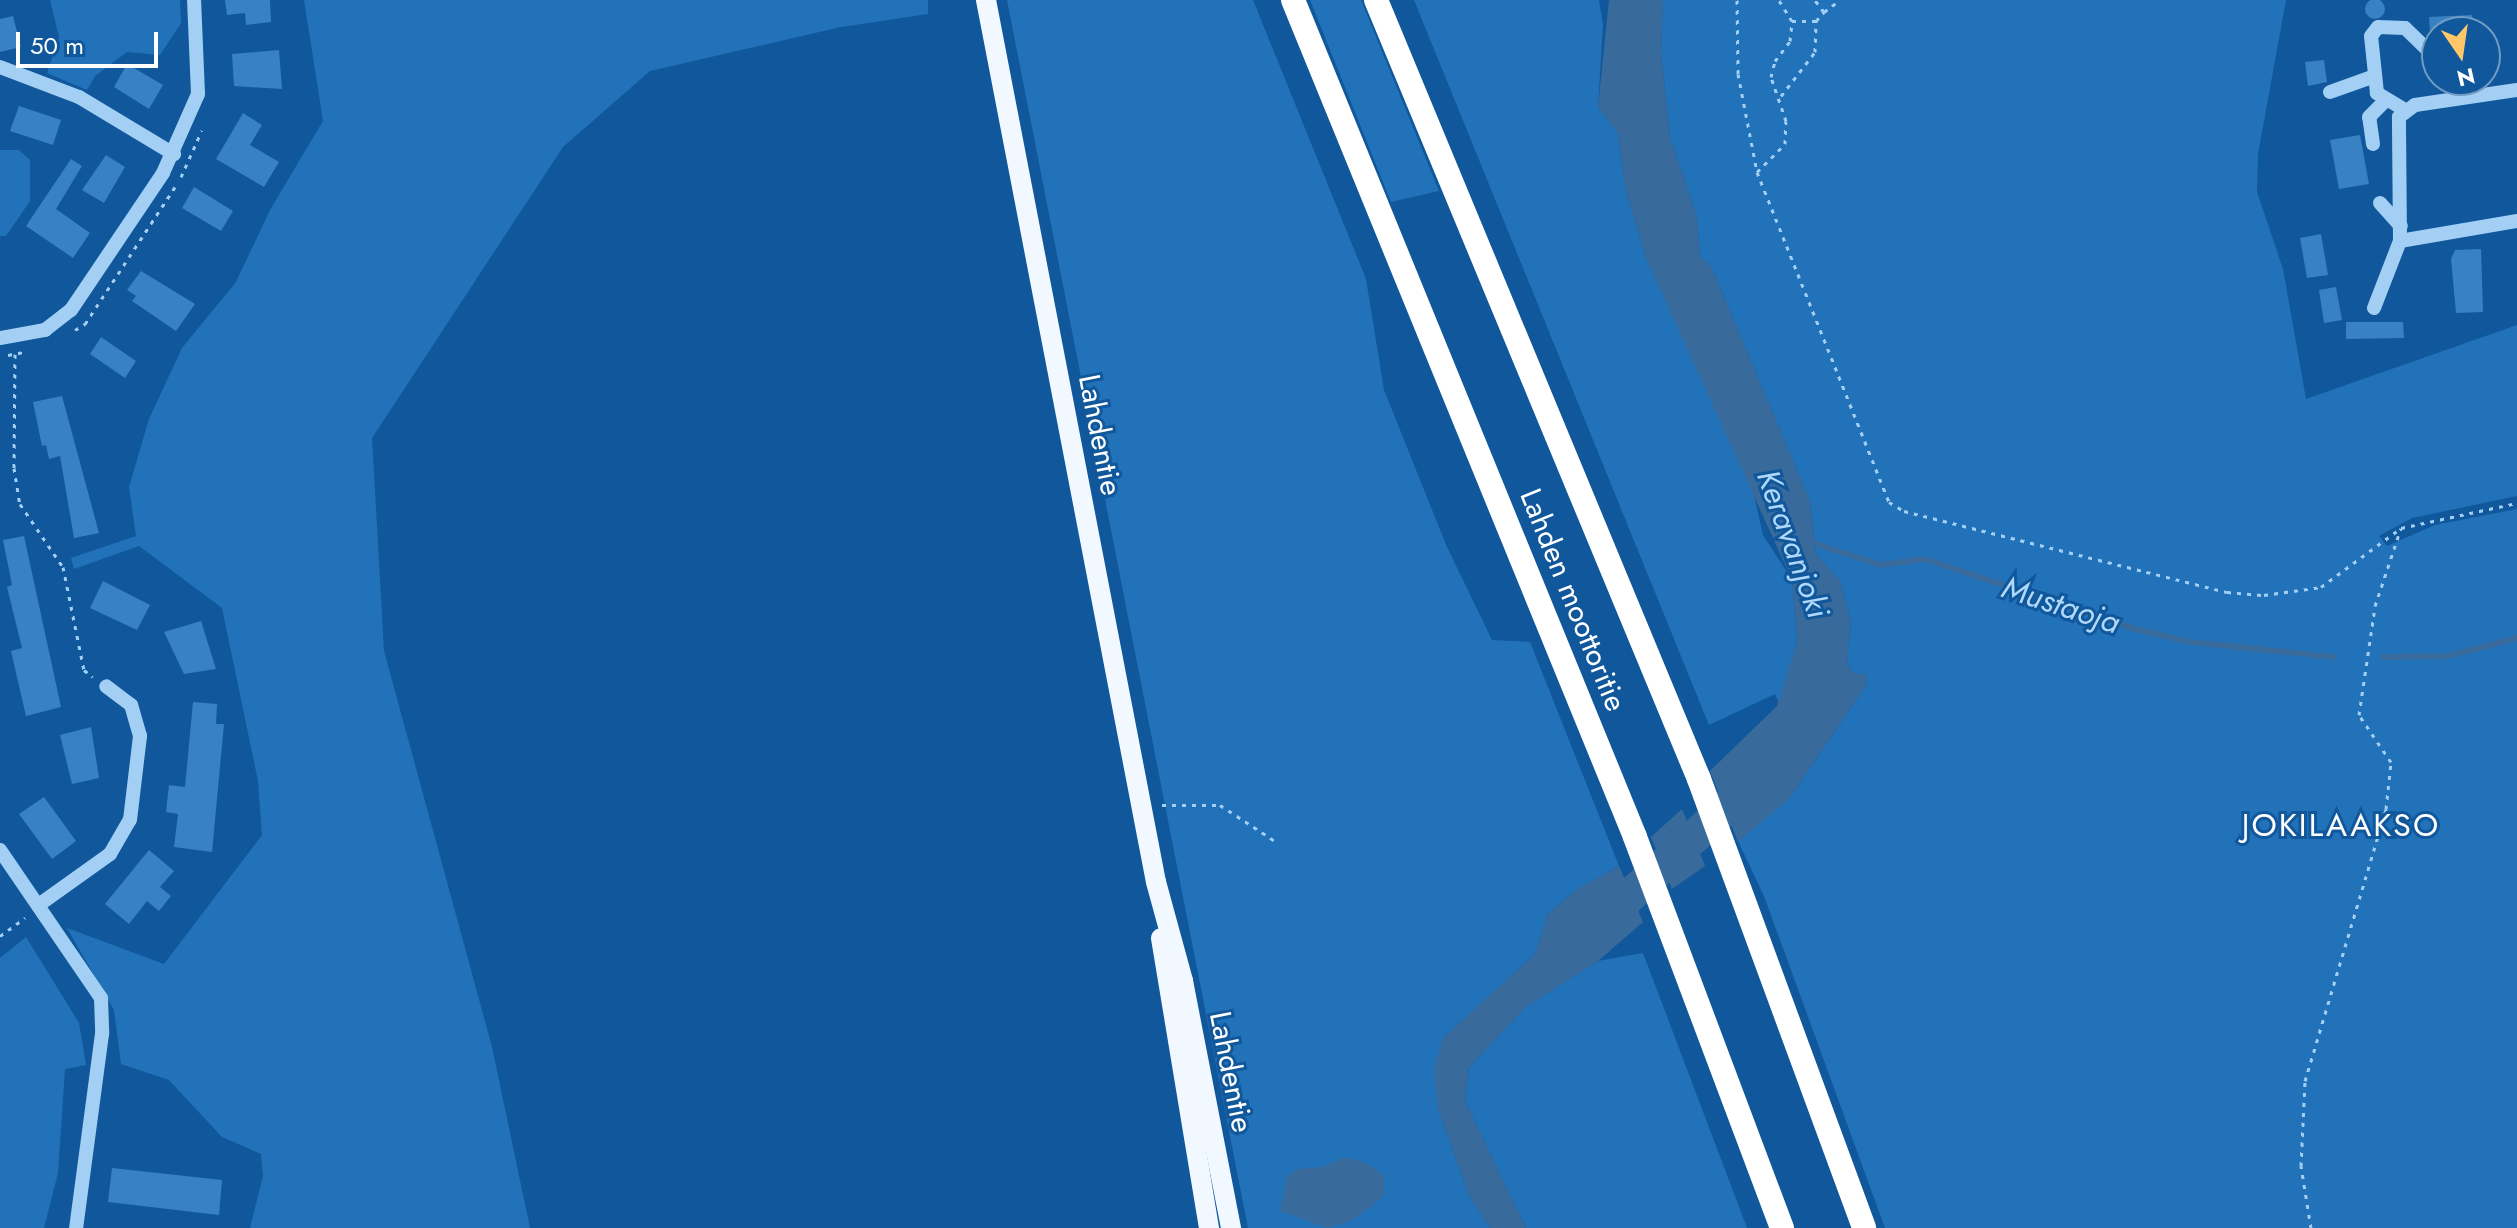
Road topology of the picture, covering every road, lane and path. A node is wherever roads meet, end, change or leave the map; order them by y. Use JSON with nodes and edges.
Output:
{"nodes":[{"id":1,"x":194,"y":0,"type":"edge"},
{"id":2,"x":986,"y":0,"type":"edge"},
{"id":3,"x":1293,"y":0,"type":"edge"},
{"id":4,"x":1376,"y":0,"type":"edge"},
{"id":5,"x":1737,"y":0,"type":"edge"},
{"id":6,"x":1779,"y":0,"type":"edge"},
{"id":7,"x":1815,"y":0,"type":"edge"},
{"id":8,"x":1840,"y":0,"type":"edge"},
{"id":9,"x":1824,"y":12,"type":"junction"},
{"id":10,"x":1792,"y":21,"type":"junction"},
{"id":11,"x":1816,"y":21,"type":"junction"},
{"id":12,"x":2421,"y":44,"type":"edge"},
{"id":13,"x":0,"y":67,"type":"edge"},
{"id":14,"x":2372,"y":77,"type":"junction"},
{"id":15,"x":2330,"y":92,"type":"dead end"},
{"id":16,"x":1781,"y":96,"type":"junction"},
{"id":17,"x":2470,"y":96,"type":"edge"},
{"id":18,"x":2386,"y":100,"type":"junction"},
{"id":19,"x":2405,"y":110,"type":"junction"},
{"id":20,"x":2373,"y":144,"type":"dead end"},
{"id":21,"x":174,"y":154,"type":"junction"},
{"id":22,"x":1757,"y":172,"type":"junction"},
{"id":23,"x":2380,"y":203,"type":"dead end"},
{"id":24,"x":2517,"y":221,"type":"edge"},
{"id":25,"x":2401,"y":233,"type":"junction"},
{"id":26,"x":2374,"y":308,"type":"dead end"},
{"id":27,"x":0,"y":338,"type":"edge"},
{"id":28,"x":18,"y":338,"type":"junction"},
{"id":29,"x":2517,"y":503,"type":"edge"},
{"id":30,"x":2401,"y":528,"type":"junction"},
{"id":31,"x":106,"y":686,"type":"joint"},
{"id":32,"x":1142,"y":809,"type":"junction"},
{"id":33,"x":1275,"y":841,"type":"dead end"},
{"id":34,"x":0,"y":850,"type":"edge"},
{"id":35,"x":1156,"y":882,"type":"junction"},
{"id":36,"x":40,"y":904,"type":"junction"},
{"id":37,"x":28,"y":915,"type":"dead end"},
{"id":38,"x":0,"y":936,"type":"edge"},
{"id":39,"x":1219,"y":1164,"type":"junction"},
{"id":40,"x":1198,"y":1169,"type":"junction"},
{"id":41,"x":76,"y":1228,"type":"edge"},
{"id":42,"x":1209,"y":1228,"type":"edge"},
{"id":43,"x":1231,"y":1228,"type":"edge"},
{"id":44,"x":1782,"y":1228,"type":"edge"},
{"id":45,"x":1864,"y":1228,"type":"edge"},
{"id":46,"x":2311,"y":1228,"type":"edge"}],
"edges":[{"from":1,"to":21,"type":"street"},
{"from":2,"to":32,"type":"main road","name":"Lahdentie"},
{"from":3,"to":44,"type":"highway","name":"Lahden moottoritie"},
{"from":4,"to":45,"type":"highway","name":"Lahden moottoritie"},
{"from":5,"to":22,"type":"path"},
{"from":6,"to":10,"type":"path"},
{"from":7,"to":9,"type":"path"},
{"from":8,"to":9,"type":"path"},
{"from":9,"to":11,"type":"path"},
{"from":10,"to":11,"type":"path"},
{"from":10,"to":16,"type":"path"},
{"from":11,"to":16,"type":"path"},
{"from":12,"to":14,"type":"street"},
{"from":13,"to":21,"type":"street"},
{"from":14,"to":15,"type":"street"},
{"from":14,"to":18,"type":"street"},
{"from":16,"to":22,"type":"path"},
{"from":17,"to":19,"type":"street"},
{"from":18,"to":19,"type":"street"},
{"from":18,"to":20,"type":"street"},
{"from":19,"to":25,"type":"street"},
{"from":21,"to":28,"type":"street"},
{"from":22,"to":30,"type":"path"},
{"from":23,"to":25,"type":"street"},
{"from":24,"to":25,"type":"street"},
{"from":25,"to":26,"type":"street"},
{"from":27,"to":28,"type":"street"},
{"from":28,"to":31,"type":"path"},
{"from":29,"to":30,"type":"path"},
{"from":30,"to":46,"type":"path"},
{"from":31,"to":36,"type":"street"},
{"from":32,"to":33,"type":"path"},
{"from":32,"to":35,"type":"main road","name":"Lahdentie"},
{"from":34,"to":36,"type":"street"},
{"from":35,"to":39,"type":"main road","name":"Lahdentie"},
{"from":35,"to":40,"type":"main road","name":"Lahdentie"},
{"from":36,"to":41,"type":"street"},
{"from":37,"to":38,"type":"path"},
{"from":39,"to":40,"type":"street"},
{"from":39,"to":43,"type":"main road","name":"Lahdentie"},
{"from":40,"to":42,"type":"main road","name":"Lahdentie"}]}
